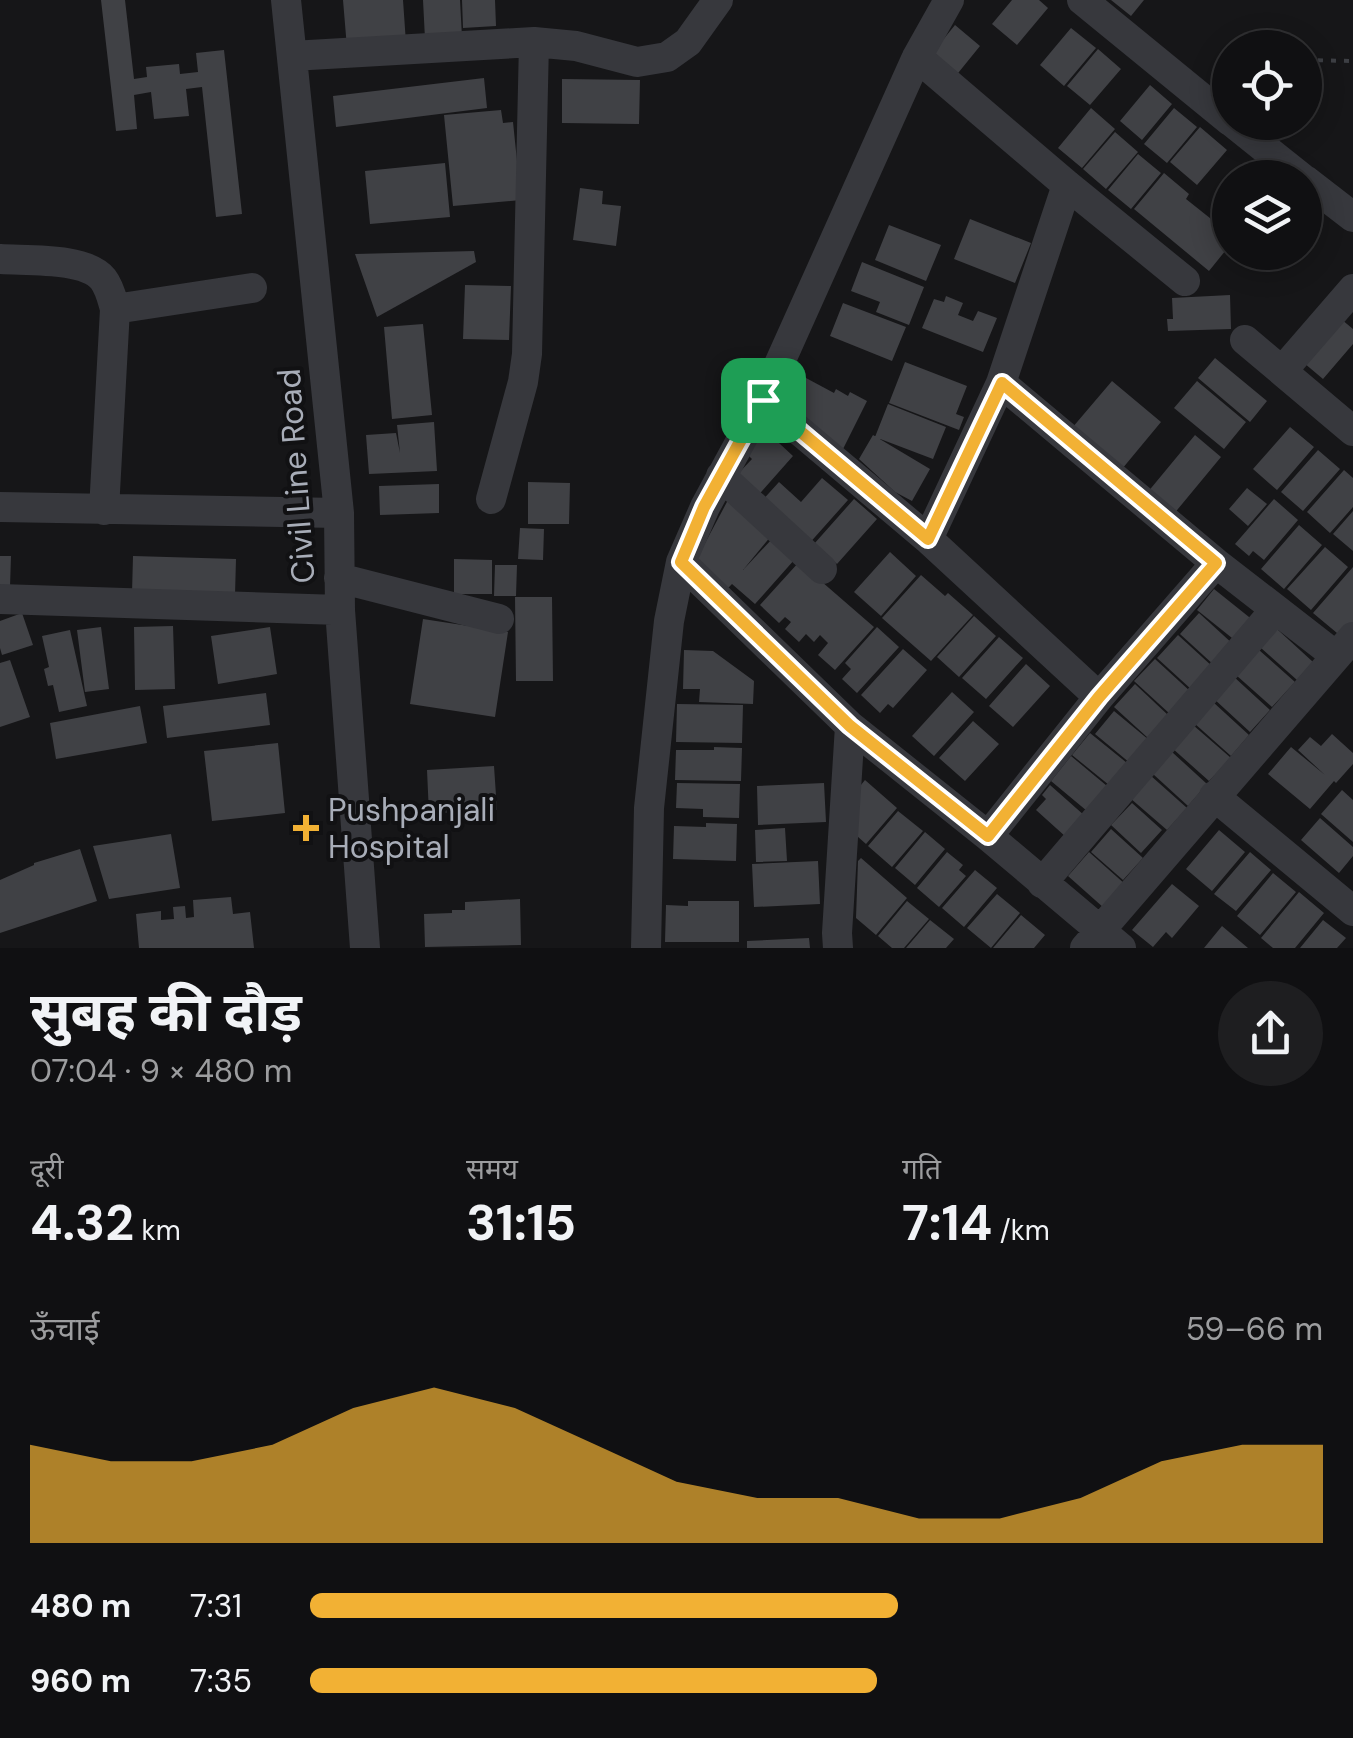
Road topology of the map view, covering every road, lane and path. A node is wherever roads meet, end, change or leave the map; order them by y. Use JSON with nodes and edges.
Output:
{"nodes":[{"id":1,"x":286,"y":0,"type":"edge"},
{"id":2,"x":718,"y":0,"type":"edge"},
{"id":3,"x":949,"y":0,"type":"edge"},
{"id":4,"x":1082,"y":0,"type":"edge"},
{"id":5,"x":534,"y":42,"type":"junction"},
{"id":6,"x":292,"y":56,"type":"junction"},
{"id":7,"x":917,"y":57,"type":"junction"},
{"id":8,"x":1322,"y":60,"type":"edge"},
{"id":9,"x":1353,"y":61,"type":"edge"},
{"id":10,"x":1212,"y":106,"type":"edge"},
{"id":11,"x":1254,"y":140,"type":"edge"},
{"id":12,"x":1280,"y":160,"type":"edge"},
{"id":13,"x":1067,"y":185,"type":"junction"},
{"id":14,"x":1322,"y":193,"type":"edge"},
{"id":15,"x":1353,"y":218,"type":"edge"},
{"id":16,"x":0,"y":259,"type":"edge"},
{"id":17,"x":1185,"y":281,"type":"dead end"},
{"id":18,"x":252,"y":288,"type":"dead end"},
{"id":19,"x":1353,"y":289,"type":"edge"},
{"id":20,"x":115,"y":310,"type":"junction"},
{"id":21,"x":1245,"y":340,"type":"dead end"},
{"id":22,"x":1282,"y":371,"type":"junction"},
{"id":23,"x":1002,"y":383,"type":"junction"},
{"id":24,"x":763,"y":400,"type":"junction"},
{"id":25,"x":1353,"y":430,"type":"edge"},
{"id":26,"x":721,"y":476,"type":"junction"},
{"id":27,"x":491,"y":499,"type":"dead end"},
{"id":28,"x":0,"y":507,"type":"edge"},
{"id":29,"x":104,"y":510,"type":"junction"},
{"id":30,"x":338,"y":513,"type":"junction"},
{"id":31,"x":928,"y":539,"type":"junction"},
{"id":32,"x":681,"y":562,"type":"junction"},
{"id":33,"x":1216,"y":563,"type":"junction"},
{"id":34,"x":822,"y":569,"type":"dead end"},
{"id":35,"x":339,"y":578,"type":"junction"},
{"id":36,"x":0,"y":599,"type":"edge"},
{"id":37,"x":340,"y":610,"type":"junction"},
{"id":38,"x":1275,"y":610,"type":"junction"},
{"id":39,"x":499,"y":619,"type":"dead end"},
{"id":40,"x":1344,"y":646,"type":"edge"},
{"id":41,"x":1099,"y":697,"type":"junction"},
{"id":42,"x":850,"y":726,"type":"junction"},
{"id":43,"x":1214,"y":796,"type":"junction"},
{"id":44,"x":988,"y":836,"type":"junction"},
{"id":45,"x":1042,"y":883,"type":"junction"},
{"id":46,"x":1351,"y":905,"type":"edge"},
{"id":47,"x":1102,"y":942,"type":"edge"},
{"id":48,"x":843,"y":943,"type":"edge"},
{"id":49,"x":365,"y":948,"type":"edge"},
{"id":50,"x":646,"y":948,"type":"edge"}],
"edges":[{"from":1,"to":6,"type":"street","name":"Civil Line Road"},
{"from":2,"to":5,"type":"street"},
{"from":3,"to":7,"type":"street"},
{"from":4,"to":10,"type":"street"},
{"from":5,"to":6,"type":"street"},
{"from":5,"to":27,"type":"street"},
{"from":6,"to":30,"type":"street","name":"Civil Line Road"},
{"from":7,"to":13,"type":"street"},
{"from":7,"to":24,"type":"street"},
{"from":8,"to":9,"type":"path"},
{"from":11,"to":12,"type":"street"},
{"from":13,"to":17,"type":"street"},
{"from":13,"to":23,"type":"street"},
{"from":14,"to":15,"type":"street"},
{"from":16,"to":20,"type":"street"},
{"from":18,"to":20,"type":"street"},
{"from":19,"to":22,"type":"street"},
{"from":20,"to":29,"type":"street"},
{"from":21,"to":22,"type":"street"},
{"from":22,"to":25,"type":"street"},
{"from":23,"to":31,"type":"street"},
{"from":23,"to":33,"type":"street"},
{"from":24,"to":26,"type":"street"},
{"from":24,"to":31,"type":"street"},
{"from":26,"to":32,"type":"street"},
{"from":26,"to":34,"type":"street"},
{"from":28,"to":29,"type":"street"},
{"from":29,"to":30,"type":"street"},
{"from":30,"to":35,"type":"street","name":"Civil Line Road"},
{"from":31,"to":41,"type":"street"},
{"from":32,"to":42,"type":"street"},
{"from":32,"to":50,"type":"street"},
{"from":33,"to":38,"type":"street"},
{"from":33,"to":41,"type":"street"},
{"from":35,"to":37,"type":"street","name":"Civil Line Road"},
{"from":35,"to":39,"type":"street"},
{"from":36,"to":37,"type":"street"},
{"from":37,"to":49,"type":"street","name":"Civil Line Road"},
{"from":38,"to":40,"type":"street"},
{"from":38,"to":45,"type":"street"},
{"from":40,"to":43,"type":"street"},
{"from":41,"to":44,"type":"street"},
{"from":42,"to":44,"type":"street"},
{"from":42,"to":48,"type":"street"},
{"from":43,"to":46,"type":"street"},
{"from":43,"to":47,"type":"street"},
{"from":44,"to":45,"type":"street"},
{"from":45,"to":47,"type":"street"}]}
